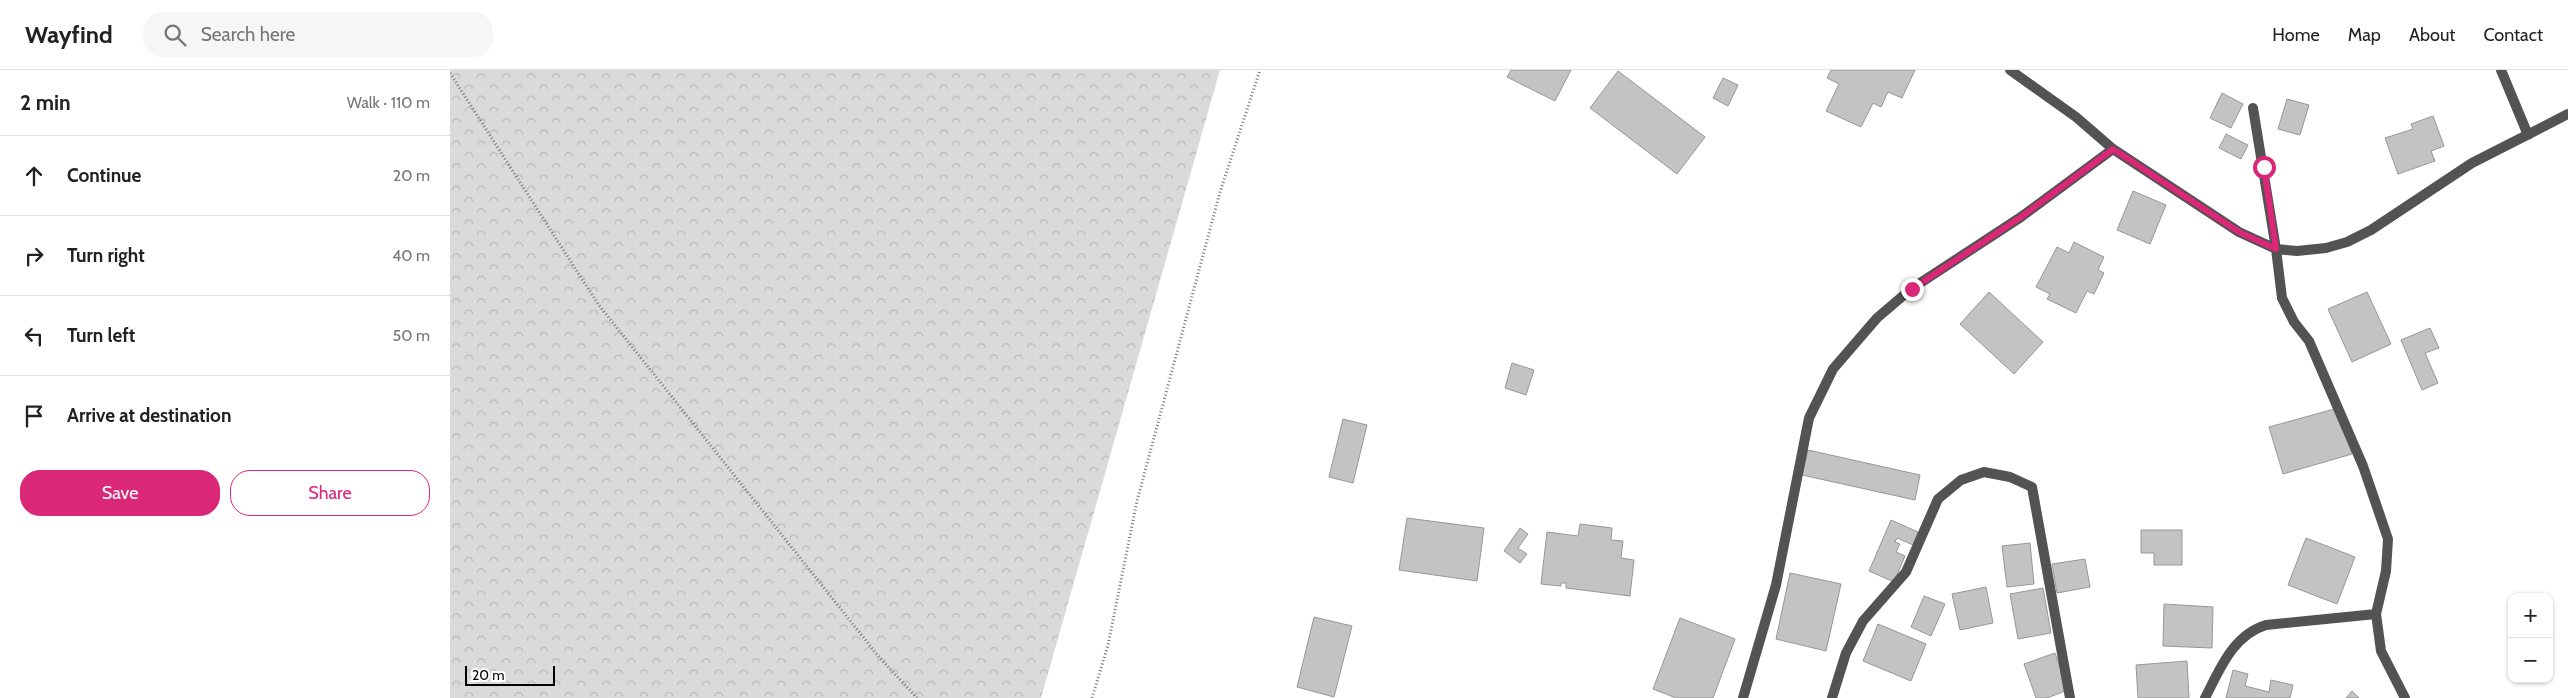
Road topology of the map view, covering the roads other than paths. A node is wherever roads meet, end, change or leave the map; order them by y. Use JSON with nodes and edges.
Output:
{"nodes":[{"id":1,"x":2010,"y":70,"type":"edge"},
{"id":2,"x":2501,"y":70,"type":"edge"},
{"id":3,"x":2253,"y":108,"type":"dead end"},
{"id":4,"x":2568,"y":114,"type":"edge"},
{"id":5,"x":2528,"y":135,"type":"junction"},
{"id":6,"x":2113,"y":149,"type":"junction"},
{"id":7,"x":2276,"y":249,"type":"junction"},
{"id":8,"x":2376,"y":614,"type":"junction"},
{"id":9,"x":1743,"y":698,"type":"edge"},
{"id":10,"x":1832,"y":698,"type":"edge"},
{"id":11,"x":2070,"y":698,"type":"edge"},
{"id":12,"x":2205,"y":698,"type":"edge"},
{"id":13,"x":2405,"y":698,"type":"edge"}],
"edges":[{"from":1,"to":6,"type":"street"},
{"from":2,"to":5,"type":"street"},
{"from":3,"to":7,"type":"street"},
{"from":4,"to":5,"type":"street"},
{"from":5,"to":7,"type":"street"},
{"from":6,"to":7,"type":"street"},
{"from":6,"to":9,"type":"street"},
{"from":7,"to":8,"type":"street"},
{"from":8,"to":12,"type":"street"},
{"from":8,"to":13,"type":"street"},
{"from":10,"to":11,"type":"street"}]}
